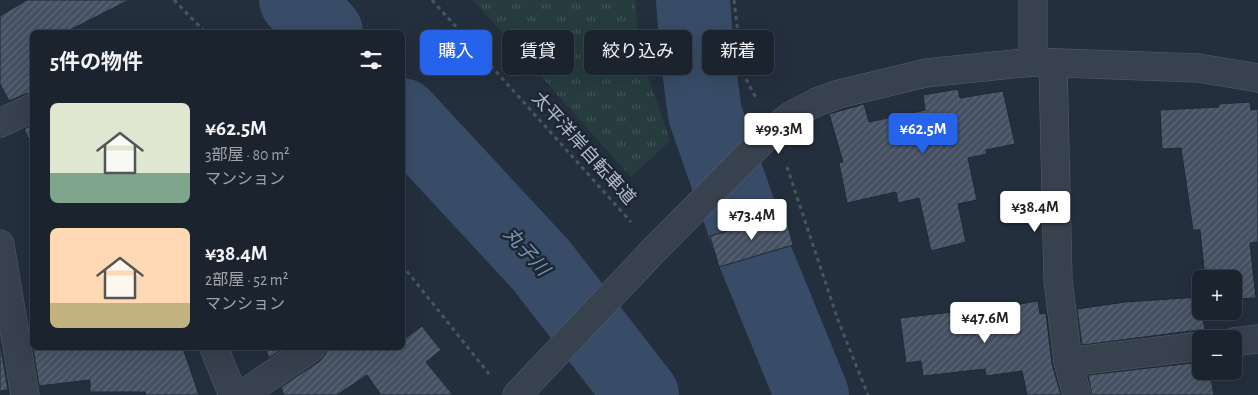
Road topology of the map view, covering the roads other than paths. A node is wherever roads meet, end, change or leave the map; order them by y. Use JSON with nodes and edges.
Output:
{"nodes":[{"id":1,"x":1033,"y":0,"type":"edge"},
{"id":2,"x":1043,"y":63,"type":"junction"},
{"id":3,"x":1258,"y":78,"type":"edge"},
{"id":4,"x":30,"y":109,"type":"edge"},
{"id":5,"x":0,"y":123,"type":"edge"},
{"id":6,"x":0,"y":244,"type":"edge"},
{"id":7,"x":21,"y":301,"type":"edge"},
{"id":8,"x":1258,"y":339,"type":"edge"},
{"id":9,"x":1242,"y":341,"type":"edge"},
{"id":10,"x":1192,"y":347,"type":"edge"},
{"id":11,"x":215,"y":350,"type":"edge"},
{"id":12,"x":308,"y":350,"type":"edge"},
{"id":13,"x":1068,"y":362,"type":"junction"},
{"id":14,"x":518,"y":394,"type":"edge"},
{"id":15,"x":25,"y":395,"type":"edge"},
{"id":16,"x":233,"y":395,"type":"edge"},
{"id":17,"x":242,"y":395,"type":"edge"},
{"id":18,"x":1077,"y":395,"type":"edge"}],
"edges":[{"from":1,"to":2,"type":"street"},
{"from":2,"to":3,"type":"street"},
{"from":2,"to":13,"type":"street"},
{"from":2,"to":14,"type":"street"},
{"from":4,"to":5,"type":"street"},
{"from":6,"to":7,"type":"street"},
{"from":7,"to":15,"type":"street"},
{"from":8,"to":9,"type":"street"},
{"from":10,"to":13,"type":"street"},
{"from":11,"to":16,"type":"street"},
{"from":12,"to":17,"type":"street"},
{"from":13,"to":18,"type":"street"}]}
